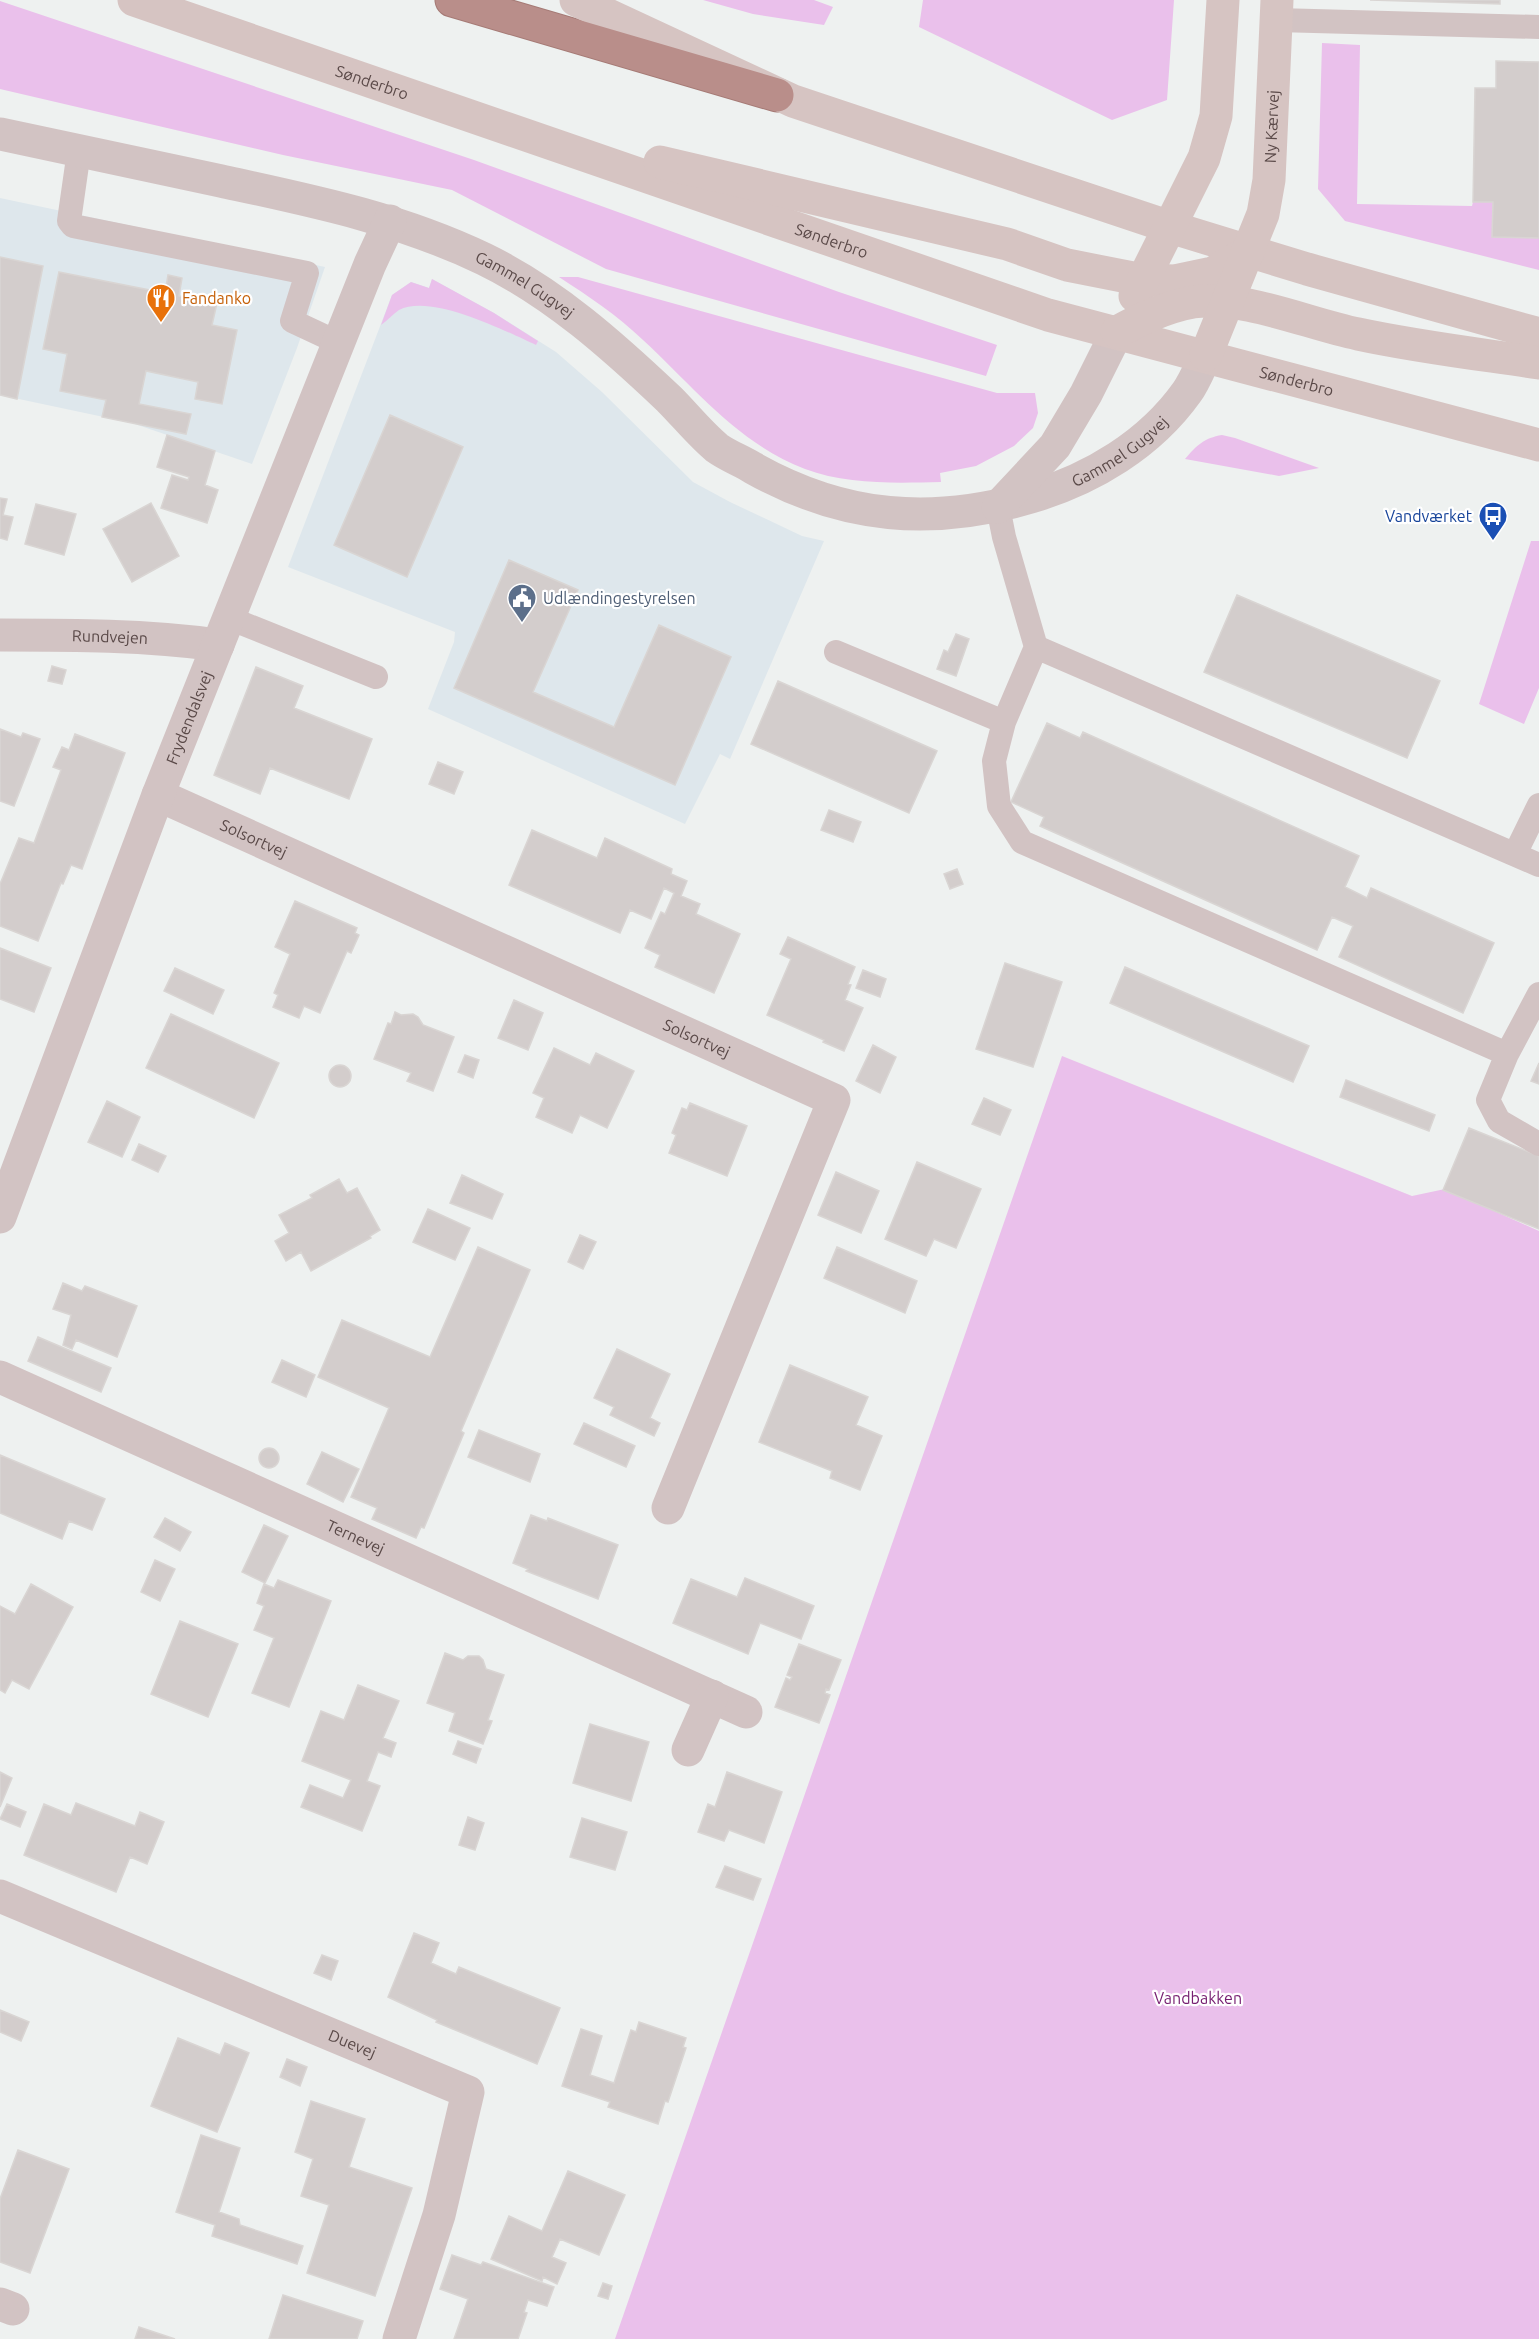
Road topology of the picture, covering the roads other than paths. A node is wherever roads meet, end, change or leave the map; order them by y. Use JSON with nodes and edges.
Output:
{"nodes":[{"id":1,"x":134,"y":0,"type":"edge"},
{"id":2,"x":576,"y":0,"type":"edge"},
{"id":3,"x":1223,"y":0,"type":"edge"},
{"id":4,"x":462,"y":4,"type":"edge"},
{"id":5,"x":1277,"y":10,"type":"edge"},
{"id":6,"x":1539,"y":27,"type":"edge"},
{"id":7,"x":777,"y":95,"type":"junction"},
{"id":8,"x":476,"y":118,"type":"junction"},
{"id":9,"x":0,"y":134,"type":"edge"},
{"id":10,"x":79,"y":151,"type":"junction"},
{"id":11,"x":390,"y":221,"type":"junction"},
{"id":12,"x":1170,"y":227,"type":"junction"},
{"id":13,"x":1249,"y":251,"type":"junction"},
{"id":14,"x":1143,"y":280,"type":"junction"},
{"id":15,"x":1228,"y":302,"type":"junction"},
{"id":16,"x":1117,"y":332,"type":"junction"},
{"id":17,"x":1539,"y":334,"type":"edge"},
{"id":18,"x":339,"y":343,"type":"junction"},
{"id":19,"x":1206,"y":355,"type":"junction"},
{"id":20,"x":1539,"y":363,"type":"edge"},
{"id":21,"x":1539,"y":445,"type":"edge"},
{"id":22,"x":998,"y":507,"type":"junction"},
{"id":23,"x":223,"y":631,"type":"junction"},
{"id":24,"x":0,"y":635,"type":"edge"},
{"id":25,"x":1035,"y":647,"type":"junction"},
{"id":26,"x":836,"y":652,"type":"dead end"},
{"id":27,"x":376,"y":677,"type":"dead end"},
{"id":28,"x":1004,"y":722,"type":"junction"},
{"id":29,"x":158,"y":795,"type":"junction"},
{"id":30,"x":1539,"y":804,"type":"edge"},
{"id":31,"x":1515,"y":854,"type":"junction"},
{"id":32,"x":1539,"y":865,"type":"edge"},
{"id":33,"x":1539,"y":994,"type":"edge"},
{"id":34,"x":1507,"y":1054,"type":"junction"},
{"id":35,"x":1539,"y":1144,"type":"edge"},
{"id":36,"x":0,"y":1217,"type":"edge"},
{"id":37,"x":0,"y":1377,"type":"edge"},
{"id":38,"x":668,"y":1508,"type":"dead end"},
{"id":39,"x":712,"y":1696,"type":"junction"},
{"id":40,"x":746,"y":1712,"type":"dead end"},
{"id":41,"x":688,"y":1750,"type":"dead end"},
{"id":42,"x":0,"y":1896,"type":"edge"},
{"id":43,"x":399,"y":2339,"type":"edge"}],
"edges":[{"from":1,"to":8,"type":"street","name":"Sønderbro"},
{"from":2,"to":7,"type":"street"},
{"from":3,"to":12,"type":"street"},
{"from":4,"to":7,"type":"highway"},
{"from":5,"to":6,"type":"lane"},
{"from":5,"to":13,"type":"street","name":"Ny Kærvej"},
{"from":7,"to":12,"type":"street"},
{"from":8,"to":14,"type":"street"},
{"from":8,"to":16,"type":"street","name":"Sønderbro"},
{"from":9,"to":10,"type":"street","name":"Gammel Gugvej"},
{"from":10,"to":11,"type":"street","name":"Gammel Gugvej"},
{"from":10,"to":18,"type":"lane"},
{"from":11,"to":18,"type":"street","name":"Frydendalsvej"},
{"from":11,"to":22,"type":"street","name":"Gammel Gugvej"},
{"from":12,"to":13,"type":"street"},
{"from":12,"to":14,"type":"street"},
{"from":13,"to":14,"type":"street"},
{"from":13,"to":15,"type":"street","name":"Ny Kærvej"},
{"from":13,"to":17,"type":"street"},
{"from":14,"to":16,"type":"street"},
{"from":15,"to":16,"type":"street"},
{"from":15,"to":19,"type":"street","name":"Ny Kærvej"},
{"from":15,"to":20,"type":"street"},
{"from":16,"to":19,"type":"street","name":"Sønderbro"},
{"from":16,"to":22,"type":"street"},
{"from":18,"to":23,"type":"street","name":"Frydendalsvej"},
{"from":19,"to":21,"type":"street","name":"Sønderbro"},
{"from":19,"to":22,"type":"street","name":"Gammel Gugvej"},
{"from":22,"to":25,"type":"lane"},
{"from":23,"to":24,"type":"street","name":"Rundvejen"},
{"from":23,"to":27,"type":"lane"},
{"from":23,"to":29,"type":"street","name":"Frydendalsvej"},
{"from":25,"to":28,"type":"lane"},
{"from":25,"to":31,"type":"lane"},
{"from":26,"to":28,"type":"lane"},
{"from":28,"to":34,"type":"lane"},
{"from":29,"to":36,"type":"street","name":"Frydendalsvej"},
{"from":29,"to":38,"type":"street","name":"Solsortvej"},
{"from":30,"to":31,"type":"lane"},
{"from":31,"to":32,"type":"lane"},
{"from":33,"to":34,"type":"lane"},
{"from":34,"to":35,"type":"lane"},
{"from":37,"to":39,"type":"street","name":"Ternevej"},
{"from":39,"to":40,"type":"street","name":"Ternevej"},
{"from":39,"to":41,"type":"street"},
{"from":42,"to":43,"type":"street","name":"Duevej"}]}
